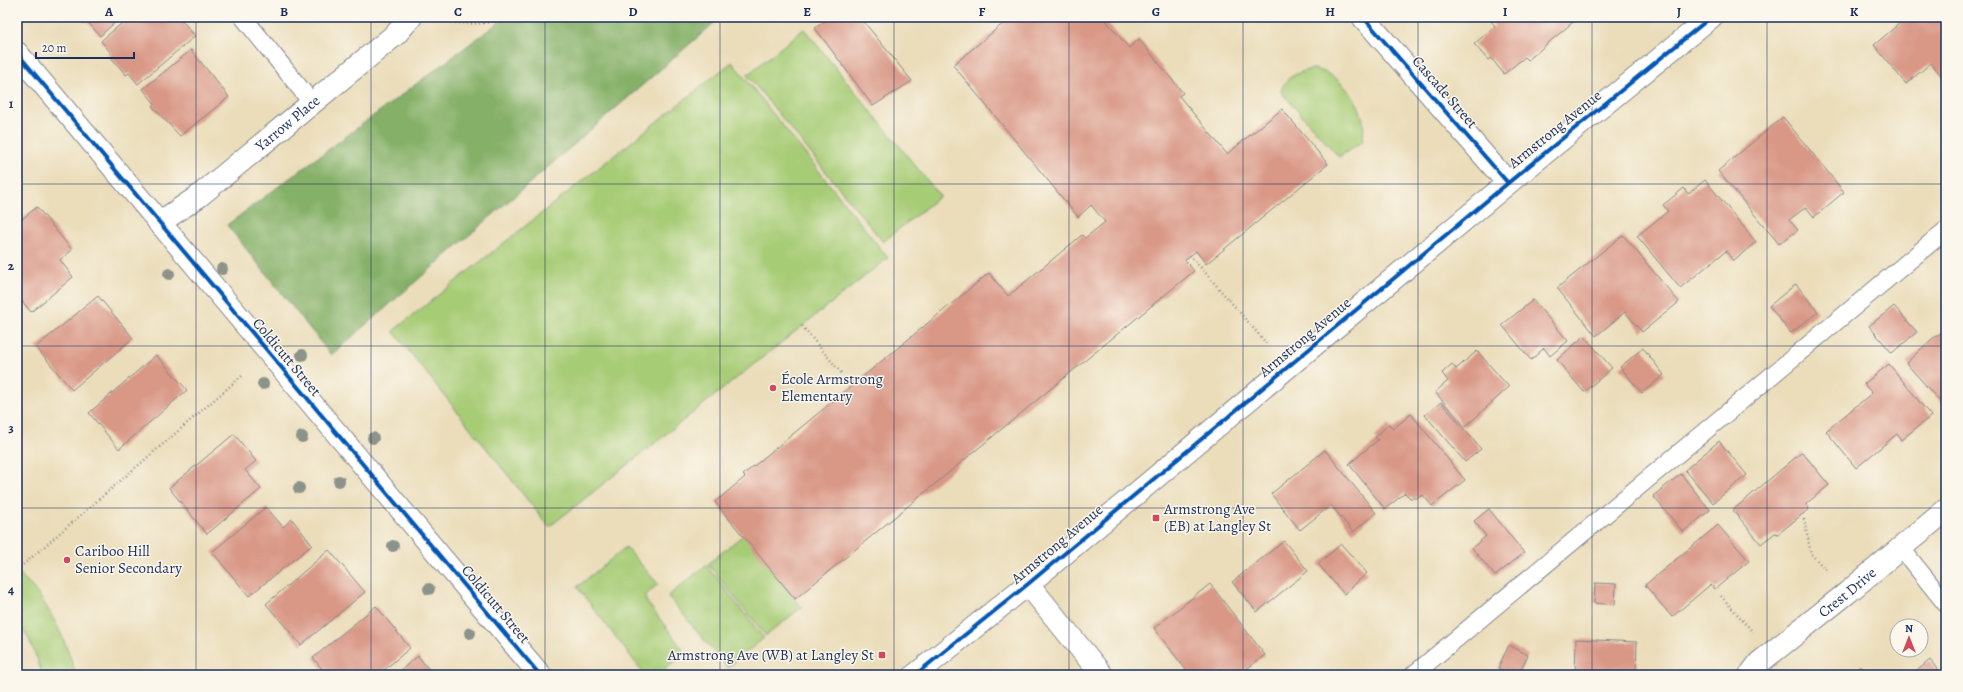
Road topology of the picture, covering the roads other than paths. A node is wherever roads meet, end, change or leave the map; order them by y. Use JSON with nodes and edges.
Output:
{"nodes":[{"id":1,"x":243,"y":17,"type":"edge"},
{"id":2,"x":411,"y":17,"type":"edge"},
{"id":3,"x":1711,"y":17,"type":"edge"},
{"id":4,"x":1369,"y":19,"type":"edge"},
{"id":5,"x":17,"y":53,"type":"edge"},
{"id":6,"x":312,"y":103,"type":"junction"},
{"id":7,"x":1508,"y":183,"type":"junction"},
{"id":8,"x":159,"y":223,"type":"junction"},
{"id":9,"x":1946,"y":230,"type":"edge"},
{"id":10,"x":1946,"y":510,"type":"edge"},
{"id":11,"x":1901,"y":548,"type":"junction"},
{"id":12,"x":1028,"y":584,"type":"junction"},
{"id":13,"x":1946,"y":604,"type":"edge"},
{"id":14,"x":540,"y":675,"type":"edge"},
{"id":15,"x":915,"y":675,"type":"edge"},
{"id":16,"x":1102,"y":675,"type":"edge"},
{"id":17,"x":1413,"y":675,"type":"edge"},
{"id":18,"x":1750,"y":675,"type":"edge"}],
"edges":[{"from":1,"to":6,"type":"lane"},
{"from":2,"to":6,"type":"street","name":"Yarrow Place"},
{"from":3,"to":7,"type":"street","name":"Armstrong Avenue"},
{"from":4,"to":7,"type":"street","name":"Cascade Street"},
{"from":5,"to":8,"type":"street","name":"Coldicutt Street"},
{"from":6,"to":8,"type":"street","name":"Yarrow Place"},
{"from":7,"to":12,"type":"street","name":"Armstrong Avenue"},
{"from":8,"to":14,"type":"street","name":"Coldicutt Street"},
{"from":9,"to":17,"type":"lane"},
{"from":10,"to":11,"type":"street","name":"Crest Drive"},
{"from":11,"to":13,"type":"lane"},
{"from":11,"to":18,"type":"street","name":"Crest Drive"},
{"from":12,"to":15,"type":"street","name":"Armstrong Avenue"},
{"from":12,"to":16,"type":"street"}]}
